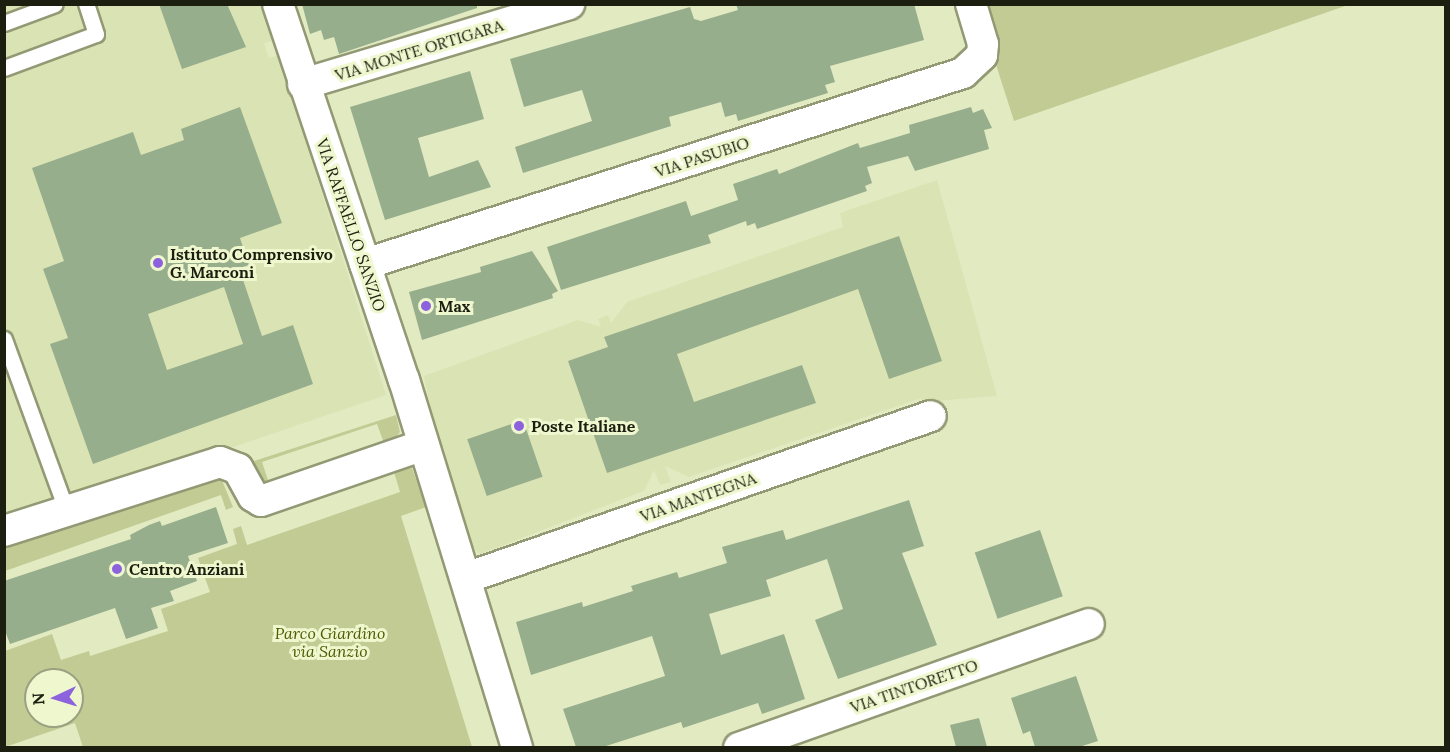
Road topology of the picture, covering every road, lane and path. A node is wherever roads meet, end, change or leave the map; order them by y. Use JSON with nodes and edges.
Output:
{"nodes":[{"id":1,"x":55,"y":4,"type":"edge"},
{"id":2,"x":86,"y":4,"type":"edge"},
{"id":3,"x":278,"y":4,"type":"edge"},
{"id":4,"x":569,"y":4,"type":"edge"},
{"id":5,"x":971,"y":4,"type":"edge"},
{"id":6,"x":4,"y":23,"type":"edge"},
{"id":7,"x":4,"y":69,"type":"edge"},
{"id":8,"x":303,"y":84,"type":"junction"},
{"id":9,"x":365,"y":264,"type":"junction"},
{"id":10,"x":4,"y":339,"type":"edge"},
{"id":11,"x":930,"y":416,"type":"dead end"},
{"id":12,"x":424,"y":445,"type":"junction"},
{"id":13,"x":67,"y":512,"type":"junction"},
{"id":14,"x":4,"y":531,"type":"edge"},
{"id":15,"x":466,"y":578,"type":"junction"},
{"id":16,"x":1089,"y":624,"type":"dead end"},
{"id":17,"x":517,"y":747,"type":"edge"},
{"id":18,"x":739,"y":747,"type":"edge"}],
"edges":[{"from":1,"to":6,"type":"lane"},
{"from":2,"to":7,"type":"lane"},
{"from":3,"to":8,"type":"street","name":"VIA RAFFAELLO SANZIO"},
{"from":4,"to":8,"type":"street","name":"VIA MONTE ORTIGARA"},
{"from":5,"to":9,"type":"street","name":"VIA PASUBIO"},
{"from":8,"to":9,"type":"street","name":"VIA RAFFAELLO SANZIO"},
{"from":9,"to":12,"type":"street","name":"VIA RAFFAELLO SANZIO"},
{"from":10,"to":13,"type":"lane"},
{"from":11,"to":15,"type":"street","name":"VIA MANTEGNA"},
{"from":12,"to":13,"type":"street"},
{"from":12,"to":15,"type":"street","name":"VIA RAFFAELLO SANZIO"},
{"from":13,"to":14,"type":"street"},
{"from":15,"to":17,"type":"street","name":"VIA RAFFAELLO SANZIO"},
{"from":16,"to":18,"type":"street","name":"VIA TINTORETTO"}]}
